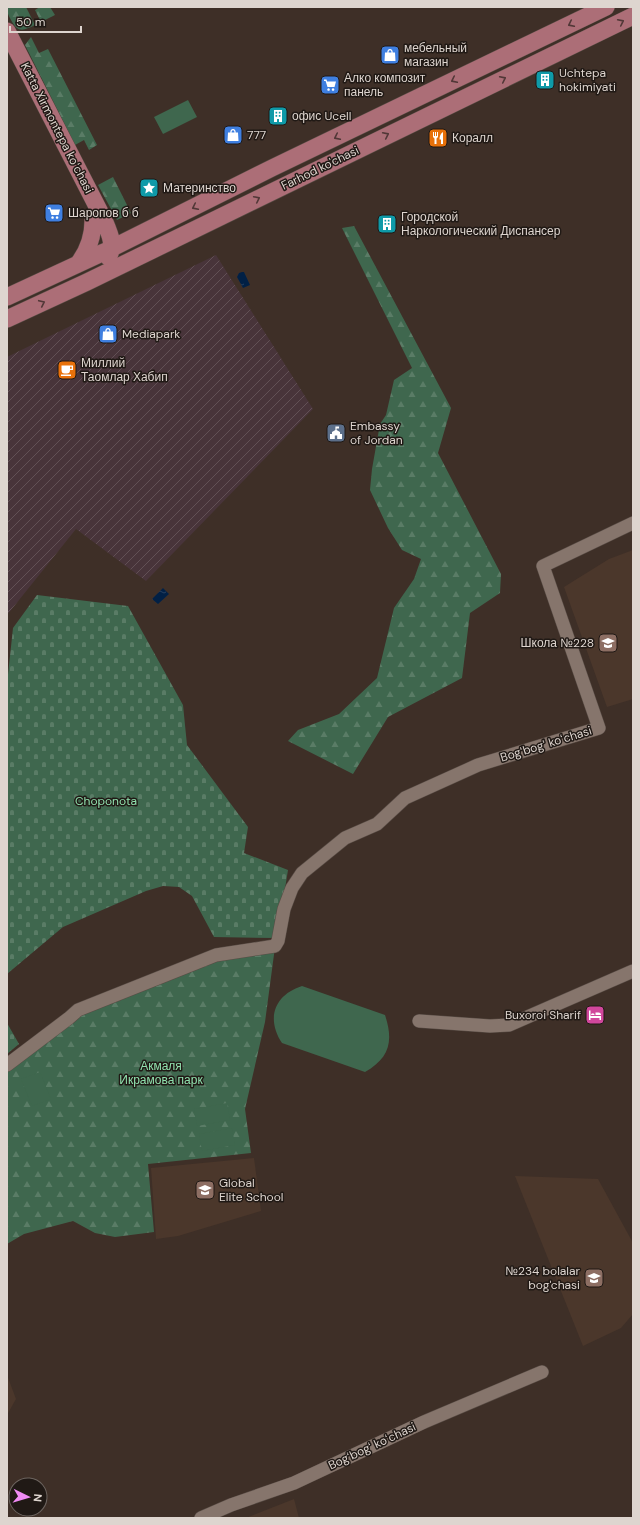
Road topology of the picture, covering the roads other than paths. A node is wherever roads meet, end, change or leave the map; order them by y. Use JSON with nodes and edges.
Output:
{"nodes":[{"id":1,"x":606,"y":7,"type":"edge"},
{"id":2,"x":633,"y":16,"type":"edge"},
{"id":3,"x":7,"y":31,"type":"edge"},
{"id":4,"x":7,"y":55,"type":"edge"},
{"id":5,"x":99,"y":220,"type":"junction"},
{"id":6,"x":145,"y":232,"type":"junction"},
{"id":7,"x":112,"y":248,"type":"junction"},
{"id":8,"x":143,"y":255,"type":"junction"},
{"id":9,"x":78,"y":264,"type":"junction"},
{"id":10,"x":87,"y":282,"type":"junction"},
{"id":11,"x":7,"y":297,"type":"edge"},
{"id":12,"x":7,"y":319,"type":"edge"},
{"id":13,"x":633,"y":523,"type":"edge"},
{"id":14,"x":633,"y":971,"type":"edge"},
{"id":15,"x":419,"y":1021,"type":"dead end"},
{"id":16,"x":7,"y":1065,"type":"edge"},
{"id":17,"x":542,"y":1372,"type":"dead end"},
{"id":18,"x":201,"y":1518,"type":"edge"}],
"edges":[{"from":1,"to":6,"type":"main road","name":"Farhod ko'chasi","one_way":true},
{"from":8,"to":2,"type":"main road","name":"Farhod ko'chasi","one_way":true},
{"from":3,"to":5,"type":"main road","name":"Katta Xirmontepa koʻchasi"},
{"from":4,"to":5,"type":"main road","name":"Katta Xirmontepa koʻchasi"},
{"from":5,"to":6,"type":"main road"},
{"from":5,"to":7,"type":"main road","name":"Katta Xirmontepa koʻchasi"},
{"from":5,"to":9,"type":"main road"},
{"from":6,"to":7,"type":"main road","name":"Farhod ko'chasi"},
{"from":7,"to":8,"type":"main road"},
{"from":7,"to":9,"type":"main road","name":"Farhod ko'chasi"},
{"from":7,"to":10,"type":"main road"},
{"from":8,"to":10,"type":"main road","name":"Farhod ko'chasi"},
{"from":9,"to":11,"type":"main road","name":"Farhod ko'chasi"},
{"from":12,"to":10,"type":"main road","name":"Farhod ko'chasi","one_way":true},
{"from":13,"to":16,"type":"street","name":"Bogʻbogʻ koʻchasi"},
{"from":14,"to":15,"type":"street"},
{"from":17,"to":18,"type":"street","name":"Bogʻbogʻ koʻchasi"}]}
